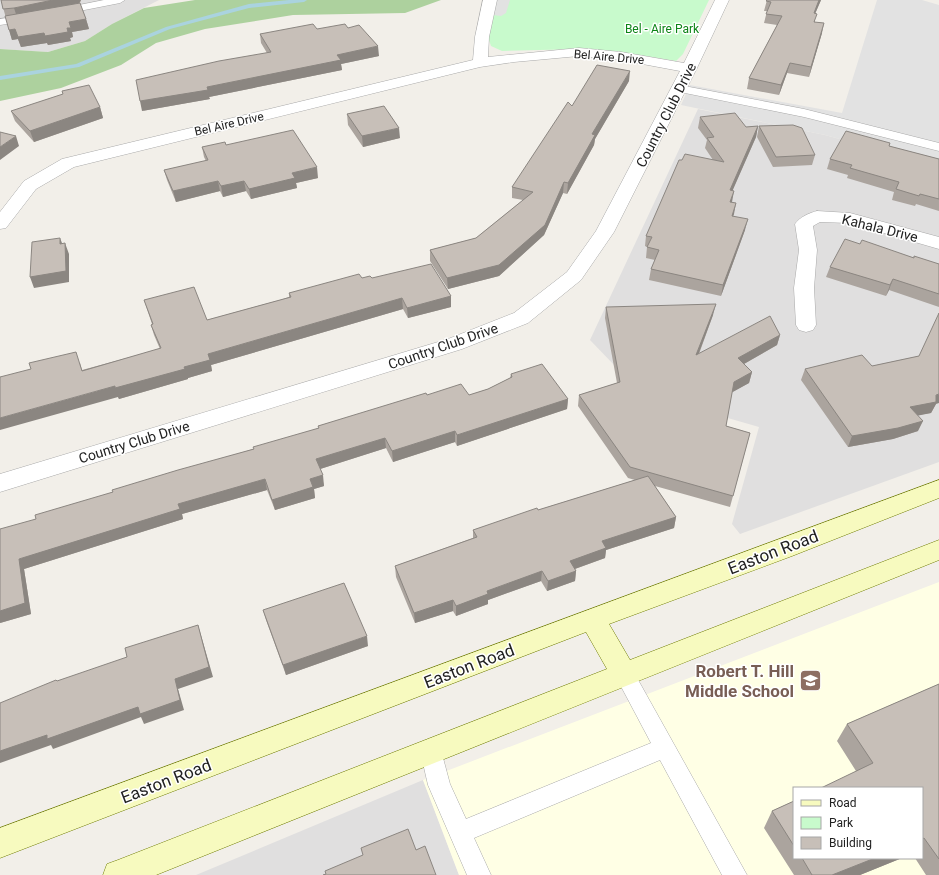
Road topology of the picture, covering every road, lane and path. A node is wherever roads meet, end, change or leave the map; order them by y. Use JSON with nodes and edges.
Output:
{"nodes":[{"id":1,"x":120,"y":0,"type":"edge"},
{"id":2,"x":490,"y":0,"type":"edge"},
{"id":3,"x":722,"y":0,"type":"edge"},
{"id":4,"x":0,"y":22,"type":"edge"},
{"id":5,"x":480,"y":63,"type":"junction"},
{"id":6,"x":690,"y":68,"type":"junction"},
{"id":7,"x":679,"y":89,"type":"junction"},
{"id":8,"x":939,"y":147,"type":"edge"},
{"id":9,"x":0,"y":224,"type":"edge"},
{"id":10,"x":939,"y":242,"type":"edge"},
{"id":11,"x":806,"y":325,"type":"dead end"},
{"id":12,"x":0,"y":483,"type":"edge"},
{"id":13,"x":939,"y":489,"type":"edge"},
{"id":14,"x":939,"y":550,"type":"edge"},
{"id":15,"x":592,"y":619,"type":"junction"},
{"id":16,"x":625,"y":675,"type":"junction"},
{"id":17,"x":665,"y":747,"type":"junction"},
{"id":18,"x":431,"y":750,"type":"junction"},
{"id":19,"x":460,"y":833,"type":"junction"},
{"id":20,"x":0,"y":843,"type":"edge"},
{"id":21,"x":118,"y":875,"type":"edge"},
{"id":22,"x":479,"y":875,"type":"edge"},
{"id":23,"x":735,"y":875,"type":"edge"}],
"edges":[{"from":1,"to":4,"type":"lane"},
{"from":2,"to":5,"type":"street"},
{"from":3,"to":6,"type":"street","name":"Country Club Drive"},
{"from":5,"to":6,"type":"street","name":"Bel Aire Drive"},
{"from":5,"to":9,"type":"street","name":"Bel Aire Drive"},
{"from":6,"to":7,"type":"street","name":"Country Club Drive"},
{"from":7,"to":8,"type":"lane"},
{"from":7,"to":12,"type":"street","name":"Country Club Drive"},
{"from":10,"to":11,"type":"street","name":"Kahala Drive"},
{"from":13,"to":15,"type":"main road","name":"Easton Road"},
{"from":14,"to":16,"type":"main road"},
{"from":15,"to":16,"type":"main road"},
{"from":15,"to":20,"type":"main road","name":"Easton Road"},
{"from":16,"to":17,"type":"lane"},
{"from":16,"to":18,"type":"main road"},
{"from":17,"to":19,"type":"lane"},
{"from":17,"to":23,"type":"lane"},
{"from":18,"to":19,"type":"lane"},
{"from":18,"to":21,"type":"main road"},
{"from":19,"to":22,"type":"lane"}]}
